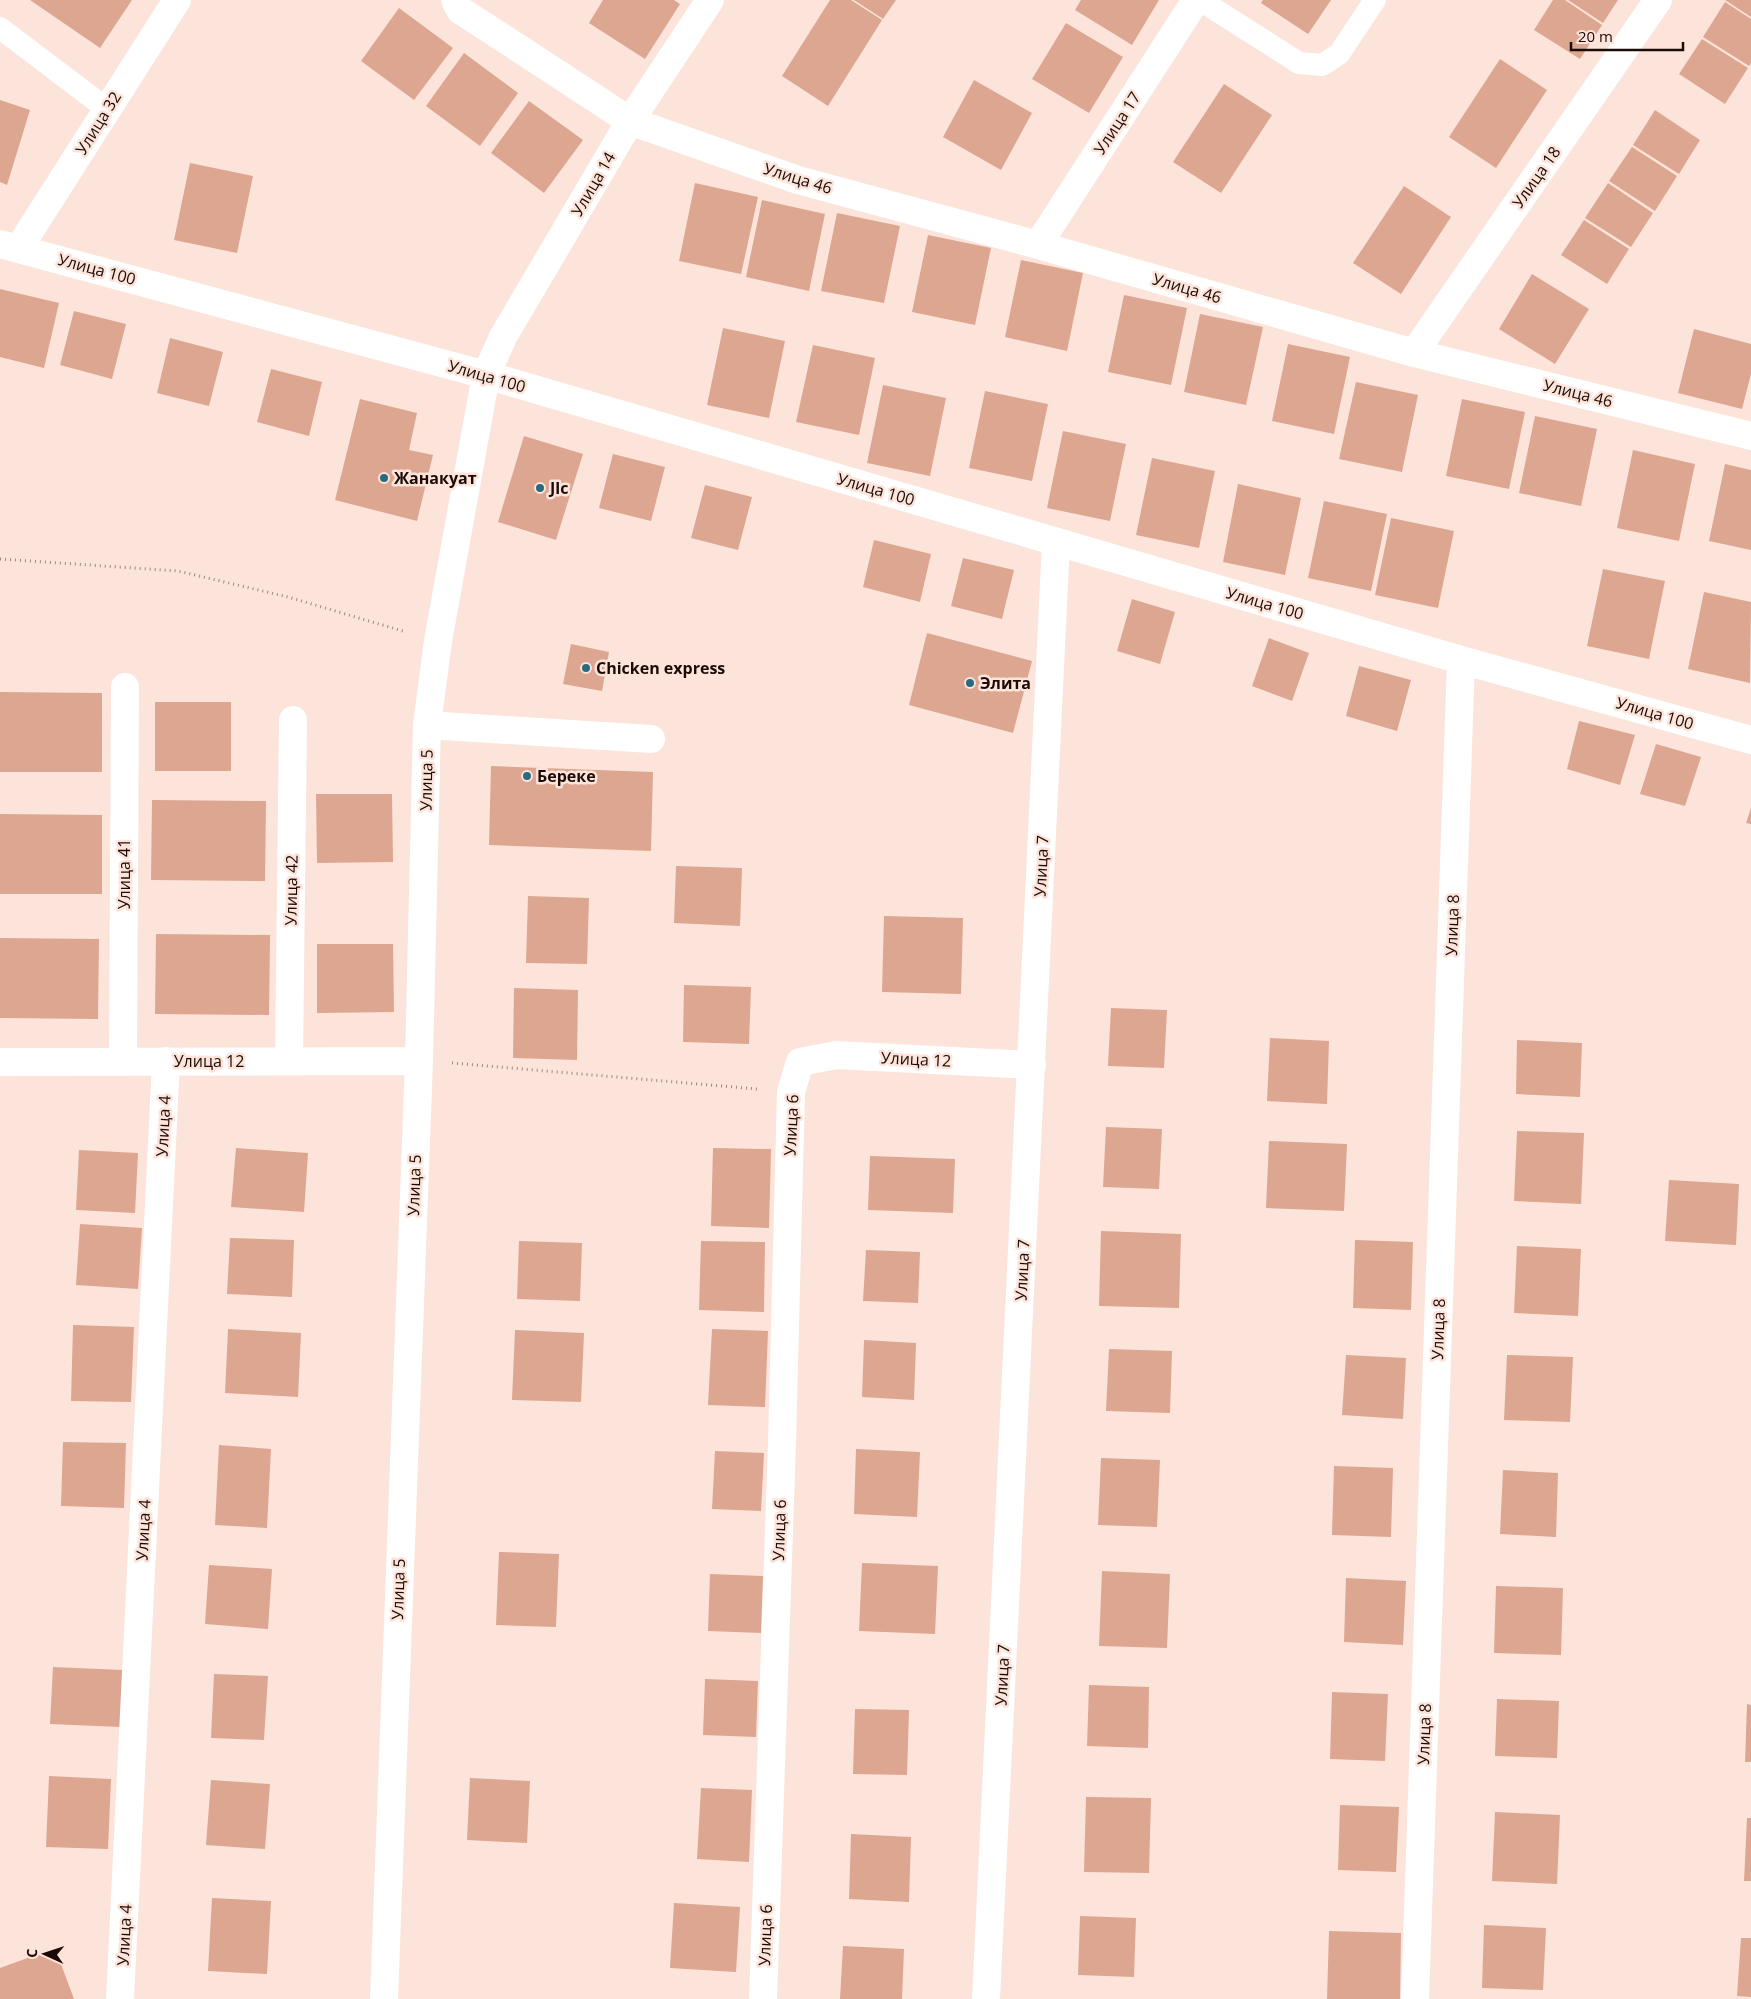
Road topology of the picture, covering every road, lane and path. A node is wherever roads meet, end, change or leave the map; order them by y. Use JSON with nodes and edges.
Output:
{"nodes":[{"id":1,"x":177,"y":0,"type":"edge"},
{"id":2,"x":455,"y":0,"type":"edge"},
{"id":3,"x":710,"y":0,"type":"edge"},
{"id":4,"x":1198,"y":0,"type":"edge"},
{"id":5,"x":1376,"y":0,"type":"edge"},
{"id":6,"x":1658,"y":0,"type":"edge"},
{"id":7,"x":0,"y":28,"type":"edge"},
{"id":8,"x":107,"y":109,"type":"junction"},
{"id":9,"x":630,"y":121,"type":"junction"},
{"id":10,"x":10,"y":246,"type":"edge"},
{"id":11,"x":1038,"y":246,"type":"junction"},
{"id":12,"x":1414,"y":353,"type":"junction"},
{"id":13,"x":486,"y":375,"type":"junction"},
{"id":14,"x":1751,"y":436,"type":"edge"},
{"id":15,"x":1056,"y":542,"type":"junction"},
{"id":16,"x":0,"y":559,"type":"edge"},
{"id":17,"x":438,"y":641,"type":"junction"},
{"id":18,"x":1461,"y":660,"type":"junction"},
{"id":19,"x":125,"y":686,"type":"dead end"},
{"id":20,"x":293,"y":720,"type":"dead end"},
{"id":21,"x":427,"y":725,"type":"junction"},
{"id":22,"x":651,"y":739,"type":"dead end"},
{"id":23,"x":1751,"y":740,"type":"edge"},
{"id":24,"x":289,"y":1060,"type":"junction"},
{"id":25,"x":166,"y":1061,"type":"junction"},
{"id":26,"x":419,"y":1061,"type":"junction"},
{"id":27,"x":0,"y":1062,"type":"edge"},
{"id":28,"x":123,"y":1062,"type":"junction"},
{"id":29,"x":800,"y":1062,"type":"joint"},
{"id":30,"x":1032,"y":1065,"type":"junction"},
{"id":31,"x":791,"y":1092,"type":"junction"},
{"id":32,"x":120,"y":1999,"type":"edge"},
{"id":33,"x":384,"y":1999,"type":"edge"},
{"id":34,"x":763,"y":1999,"type":"edge"},
{"id":35,"x":986,"y":1999,"type":"edge"},
{"id":36,"x":1415,"y":1999,"type":"edge"}],
"edges":[{"from":1,"to":8,"type":"street","name":"Улица 32"},
{"from":2,"to":9,"type":"street","name":"Улица 46"},
{"from":3,"to":9,"type":"street","name":"Улица 14"},
{"from":4,"to":5,"type":"lane"},
{"from":4,"to":11,"type":"street","name":"Улица 17"},
{"from":6,"to":12,"type":"street","name":"Улица 18"},
{"from":7,"to":8,"type":"lane"},
{"from":8,"to":10,"type":"street","name":"Улица 32"},
{"from":9,"to":11,"type":"street","name":"Улица 46"},
{"from":9,"to":13,"type":"street","name":"Улица 14"},
{"from":10,"to":13,"type":"street","name":"Улица 100"},
{"from":11,"to":12,"type":"street","name":"Улица 46"},
{"from":12,"to":14,"type":"street","name":"Улица 46"},
{"from":13,"to":15,"type":"street","name":"Улица 100"},
{"from":13,"to":17,"type":"street","name":"Улица 5"},
{"from":15,"to":18,"type":"street","name":"Улица 100"},
{"from":15,"to":30,"type":"street","name":"Улица 7"},
{"from":16,"to":17,"type":"path"},
{"from":17,"to":21,"type":"street","name":"Улица 5"},
{"from":18,"to":23,"type":"street","name":"Улица 100"},
{"from":18,"to":36,"type":"street","name":"Улица 8"},
{"from":19,"to":28,"type":"street","name":"Улица 41"},
{"from":20,"to":24,"type":"street","name":"Улица 42"},
{"from":21,"to":22,"type":"street"},
{"from":21,"to":26,"type":"street","name":"Улица 5"},
{"from":24,"to":25,"type":"street","name":"Улица 12"},
{"from":24,"to":26,"type":"street","name":"Улица 12"},
{"from":25,"to":28,"type":"street","name":"Улица 12"},
{"from":25,"to":32,"type":"street","name":"Улица 4"},
{"from":26,"to":31,"type":"path"},
{"from":26,"to":33,"type":"street","name":"Улица 5"},
{"from":27,"to":28,"type":"street","name":"Улица 12"},
{"from":29,"to":30,"type":"street","name":"Улица 12"},
{"from":29,"to":31,"type":"street","name":"Улица 6"},
{"from":30,"to":35,"type":"street","name":"Улица 7"},
{"from":31,"to":34,"type":"street","name":"Улица 6"}]}
